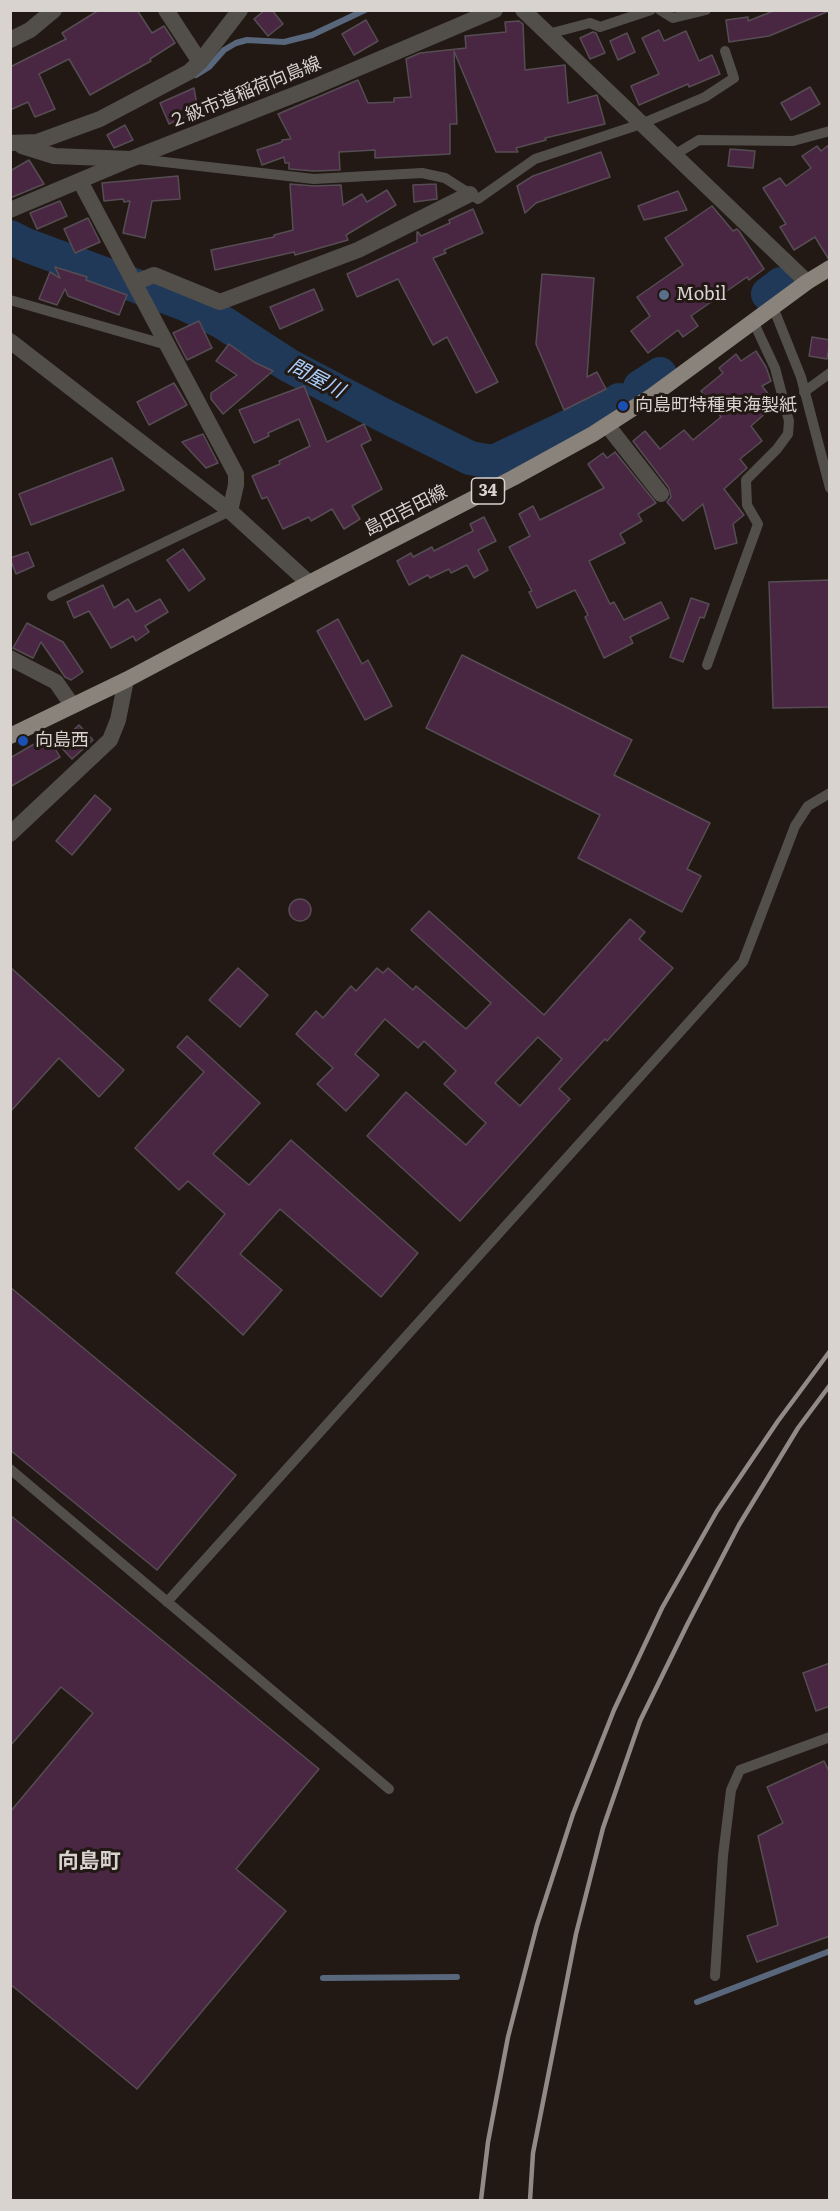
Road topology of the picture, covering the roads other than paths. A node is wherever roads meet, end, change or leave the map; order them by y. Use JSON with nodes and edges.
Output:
{"nodes":[{"id":1,"x":54,"y":10,"type":"edge"},
{"id":2,"x":166,"y":10,"type":"edge"},
{"id":3,"x":240,"y":10,"type":"edge"},
{"id":4,"x":495,"y":10,"type":"edge"},
{"id":5,"x":523,"y":10,"type":"edge"},
{"id":6,"x":651,"y":10,"type":"edge"},
{"id":7,"x":660,"y":10,"type":"edge"},
{"id":8,"x":706,"y":10,"type":"edge"},
{"id":9,"x":548,"y":34,"type":"junction"},
{"id":10,"x":10,"y":40,"type":"edge"},
{"id":11,"x":725,"y":51,"type":"dead end"},
{"id":12,"x":200,"y":62,"type":"junction"},
{"id":13,"x":641,"y":124,"type":"junction"},
{"id":14,"x":830,"y":132,"type":"edge"},
{"id":15,"x":11,"y":143,"type":"edge"},
{"id":16,"x":674,"y":155,"type":"junction"},
{"id":17,"x":131,"y":159,"type":"junction"},
{"id":18,"x":80,"y":181,"type":"junction"},
{"id":19,"x":470,"y":194,"type":"junction"},
{"id":20,"x":10,"y":210,"type":"edge"},
{"id":21,"x":827,"y":272,"type":"edge"},
{"id":22,"x":807,"y":282,"type":"junction"},
{"id":23,"x":134,"y":283,"type":"junction"},
{"id":24,"x":10,"y":300,"type":"edge"},
{"id":25,"x":773,"y":307,"type":"junction"},
{"id":26,"x":753,"y":321,"type":"junction"},
{"id":27,"x":10,"y":340,"type":"edge"},
{"id":28,"x":167,"y":345,"type":"junction"},
{"id":29,"x":830,"y":374,"type":"edge"},
{"id":30,"x":804,"y":392,"type":"junction"},
{"id":31,"x":607,"y":425,"type":"junction"},
{"id":32,"x":830,"y":488,"type":"edge"},
{"id":33,"x":661,"y":494,"type":"dead end"},
{"id":34,"x":230,"y":511,"type":"junction"},
{"id":35,"x":309,"y":583,"type":"junction"},
{"id":36,"x":52,"y":596,"type":"dead end"},
{"id":37,"x":10,"y":658,"type":"edge"},
{"id":38,"x":707,"y":665,"type":"dead end"},
{"id":39,"x":126,"y":680,"type":"junction"},
{"id":40,"x":72,"y":705,"type":"junction"},
{"id":41,"x":10,"y":736,"type":"edge"},
{"id":42,"x":830,"y":793,"type":"edge"},
{"id":43,"x":10,"y":834,"type":"edge"},
{"id":44,"x":10,"y":1469,"type":"edge"},
{"id":45,"x":167,"y":1602,"type":"junction"},
{"id":46,"x":830,"y":1737,"type":"edge"},
{"id":47,"x":388,"y":1789,"type":"dead end"},
{"id":48,"x":715,"y":1976,"type":"dead end"}],
"edges":[{"from":1,"to":10,"type":"street"},
{"from":2,"to":12,"type":"street"},
{"from":3,"to":12,"type":"street"},
{"from":4,"to":17,"type":"street","name":"２級市道稲荷向島線"},
{"from":5,"to":9,"type":"street"},
{"from":6,"to":9,"type":"lane"},
{"from":7,"to":8,"type":"lane"},
{"from":9,"to":13,"type":"street"},
{"from":11,"to":13,"type":"lane"},
{"from":12,"to":15,"type":"street"},
{"from":13,"to":16,"type":"street"},
{"from":13,"to":19,"type":"lane"},
{"from":14,"to":16,"type":"lane"},
{"from":15,"to":17,"type":"street"},
{"from":16,"to":22,"type":"street"},
{"from":17,"to":18,"type":"street","name":"２級市道稲荷向島線"},
{"from":17,"to":19,"type":"lane"},
{"from":18,"to":20,"type":"street","name":"２級市道稲荷向島線"},
{"from":18,"to":23,"type":"street"},
{"from":19,"to":23,"type":"street"},
{"from":21,"to":22,"type":"main road","name":"島田吉田線","number":"34"},
{"from":22,"to":25,"type":"main road","name":"島田吉田線","number":"34"},
{"from":23,"to":28,"type":"street"},
{"from":24,"to":28,"type":"lane"},
{"from":25,"to":26,"type":"main road","name":"島田吉田線","number":"34"},
{"from":25,"to":30,"type":"lane"},
{"from":26,"to":31,"type":"main road","name":"島田吉田線","number":"34"},
{"from":26,"to":38,"type":"lane"},
{"from":27,"to":34,"type":"street"},
{"from":28,"to":34,"type":"street"},
{"from":29,"to":30,"type":"lane"},
{"from":30,"to":32,"type":"lane"},
{"from":31,"to":33,"type":"street"},
{"from":31,"to":35,"type":"main road","name":"島田吉田線","number":"34"},
{"from":34,"to":35,"type":"street"},
{"from":34,"to":36,"type":"lane"},
{"from":35,"to":39,"type":"main road","name":"島田吉田線","number":"34"},
{"from":37,"to":40,"type":"street"},
{"from":39,"to":40,"type":"main road","name":"島田吉田線","number":"34"},
{"from":39,"to":43,"type":"street"},
{"from":40,"to":41,"type":"main road","name":"島田吉田線","number":"34"},
{"from":42,"to":45,"type":"lane"},
{"from":44,"to":45,"type":"lane"},
{"from":45,"to":47,"type":"lane"},
{"from":46,"to":48,"type":"lane"}]}
